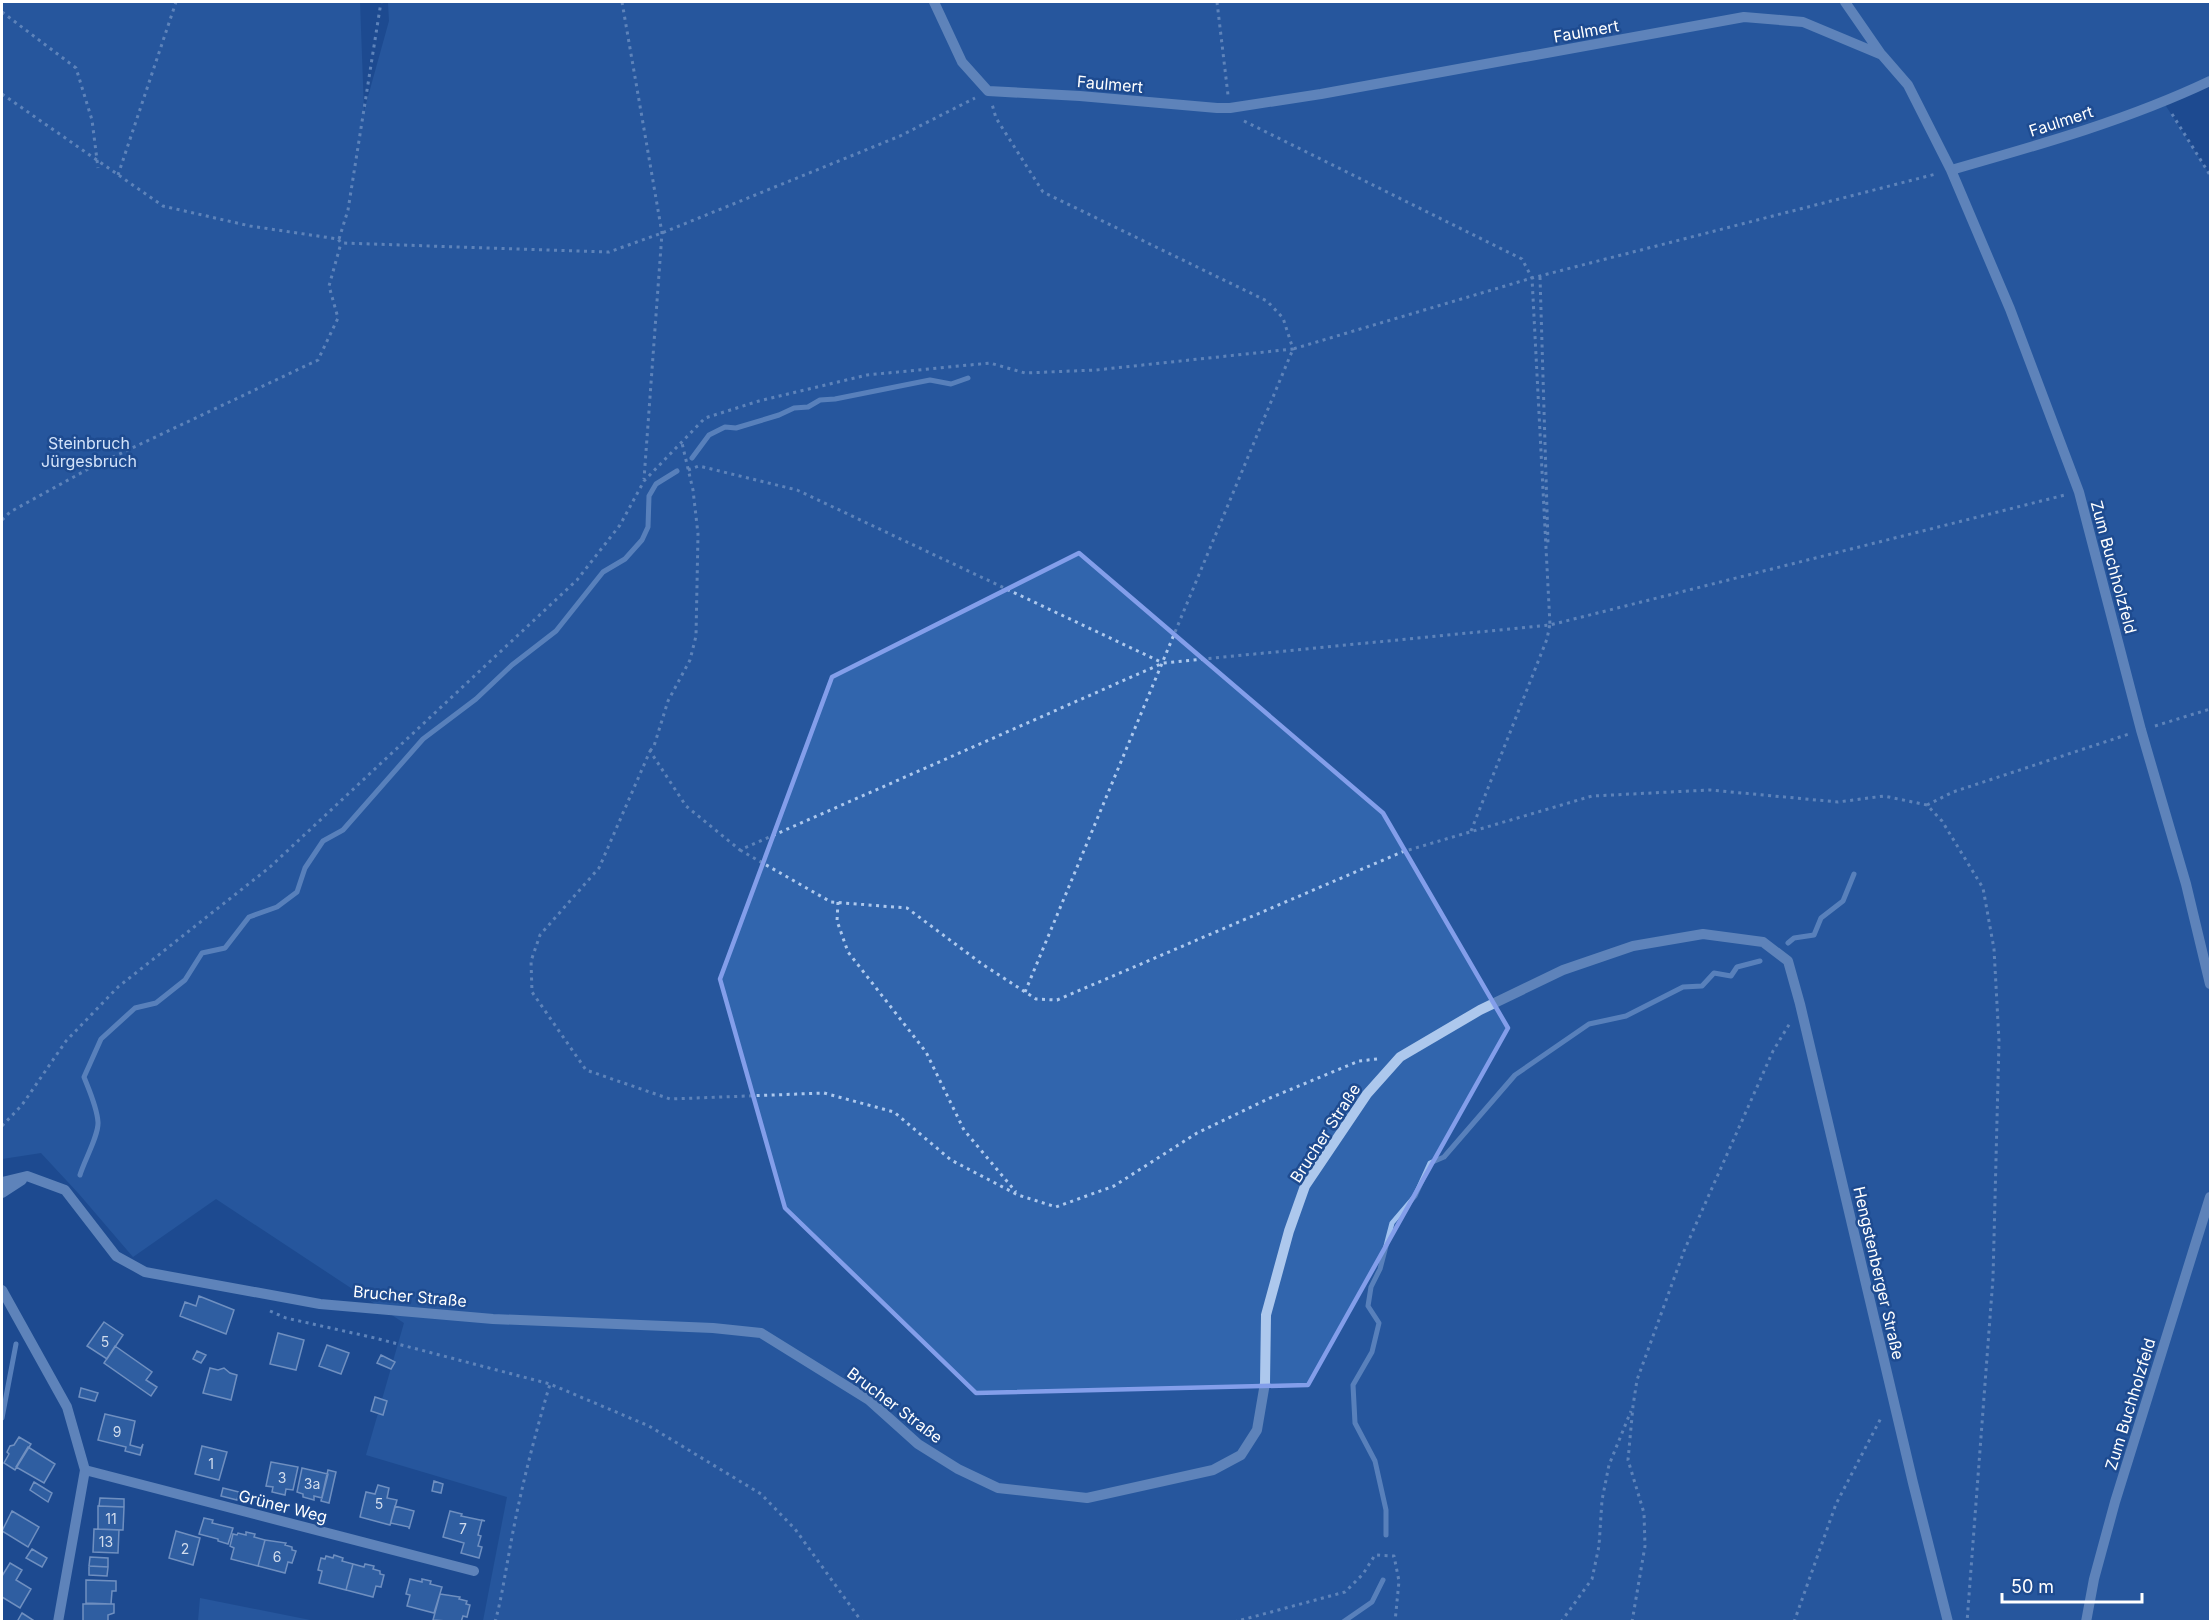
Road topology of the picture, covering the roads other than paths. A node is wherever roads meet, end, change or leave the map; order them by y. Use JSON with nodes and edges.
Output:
{"nodes":[{"id":1,"x":933,"y":2,"type":"edge"},
{"id":2,"x":1845,"y":2,"type":"edge"},
{"id":3,"x":1882,"y":54,"type":"junction"},
{"id":4,"x":2211,"y":81,"type":"edge"},
{"id":5,"x":1951,"y":170,"type":"junction"},
{"id":6,"x":1763,"y":942,"type":"joint"},
{"id":7,"x":2211,"y":984,"type":"edge"},
{"id":8,"x":27,"y":1176,"type":"junction"},
{"id":9,"x":2,"y":1182,"type":"edge"},
{"id":10,"x":2,"y":1193,"type":"edge"},
{"id":11,"x":2211,"y":1197,"type":"edge"},
{"id":12,"x":2,"y":1290,"type":"edge"},
{"id":13,"x":85,"y":1470,"type":"junction"},
{"id":14,"x":474,"y":1570,"type":"dead end"},
{"id":15,"x":58,"y":1622,"type":"edge"},
{"id":16,"x":1947,"y":1622,"type":"edge"},
{"id":17,"x":2086,"y":1622,"type":"edge"}],
"edges":[{"from":1,"to":3,"type":"street","name":"Faulmert"},
{"from":2,"to":3,"type":"street"},
{"from":3,"to":5,"type":"street","name":"Faulmert"},
{"from":4,"to":5,"type":"street","name":"Faulmert"},
{"from":5,"to":7,"type":"street","name":"Zum Buchholzfeld"},
{"from":6,"to":8,"type":"street","name":"Brucher Straße"},
{"from":6,"to":16,"type":"street","name":"Hengstenberger Straße"},
{"from":8,"to":9,"type":"street"},
{"from":8,"to":10,"type":"street"},
{"from":11,"to":17,"type":"street","name":"Zum Buchholzfeld"},
{"from":12,"to":13,"type":"street"},
{"from":13,"to":14,"type":"street","name":"Grüner Weg"},
{"from":13,"to":15,"type":"street"}]}
